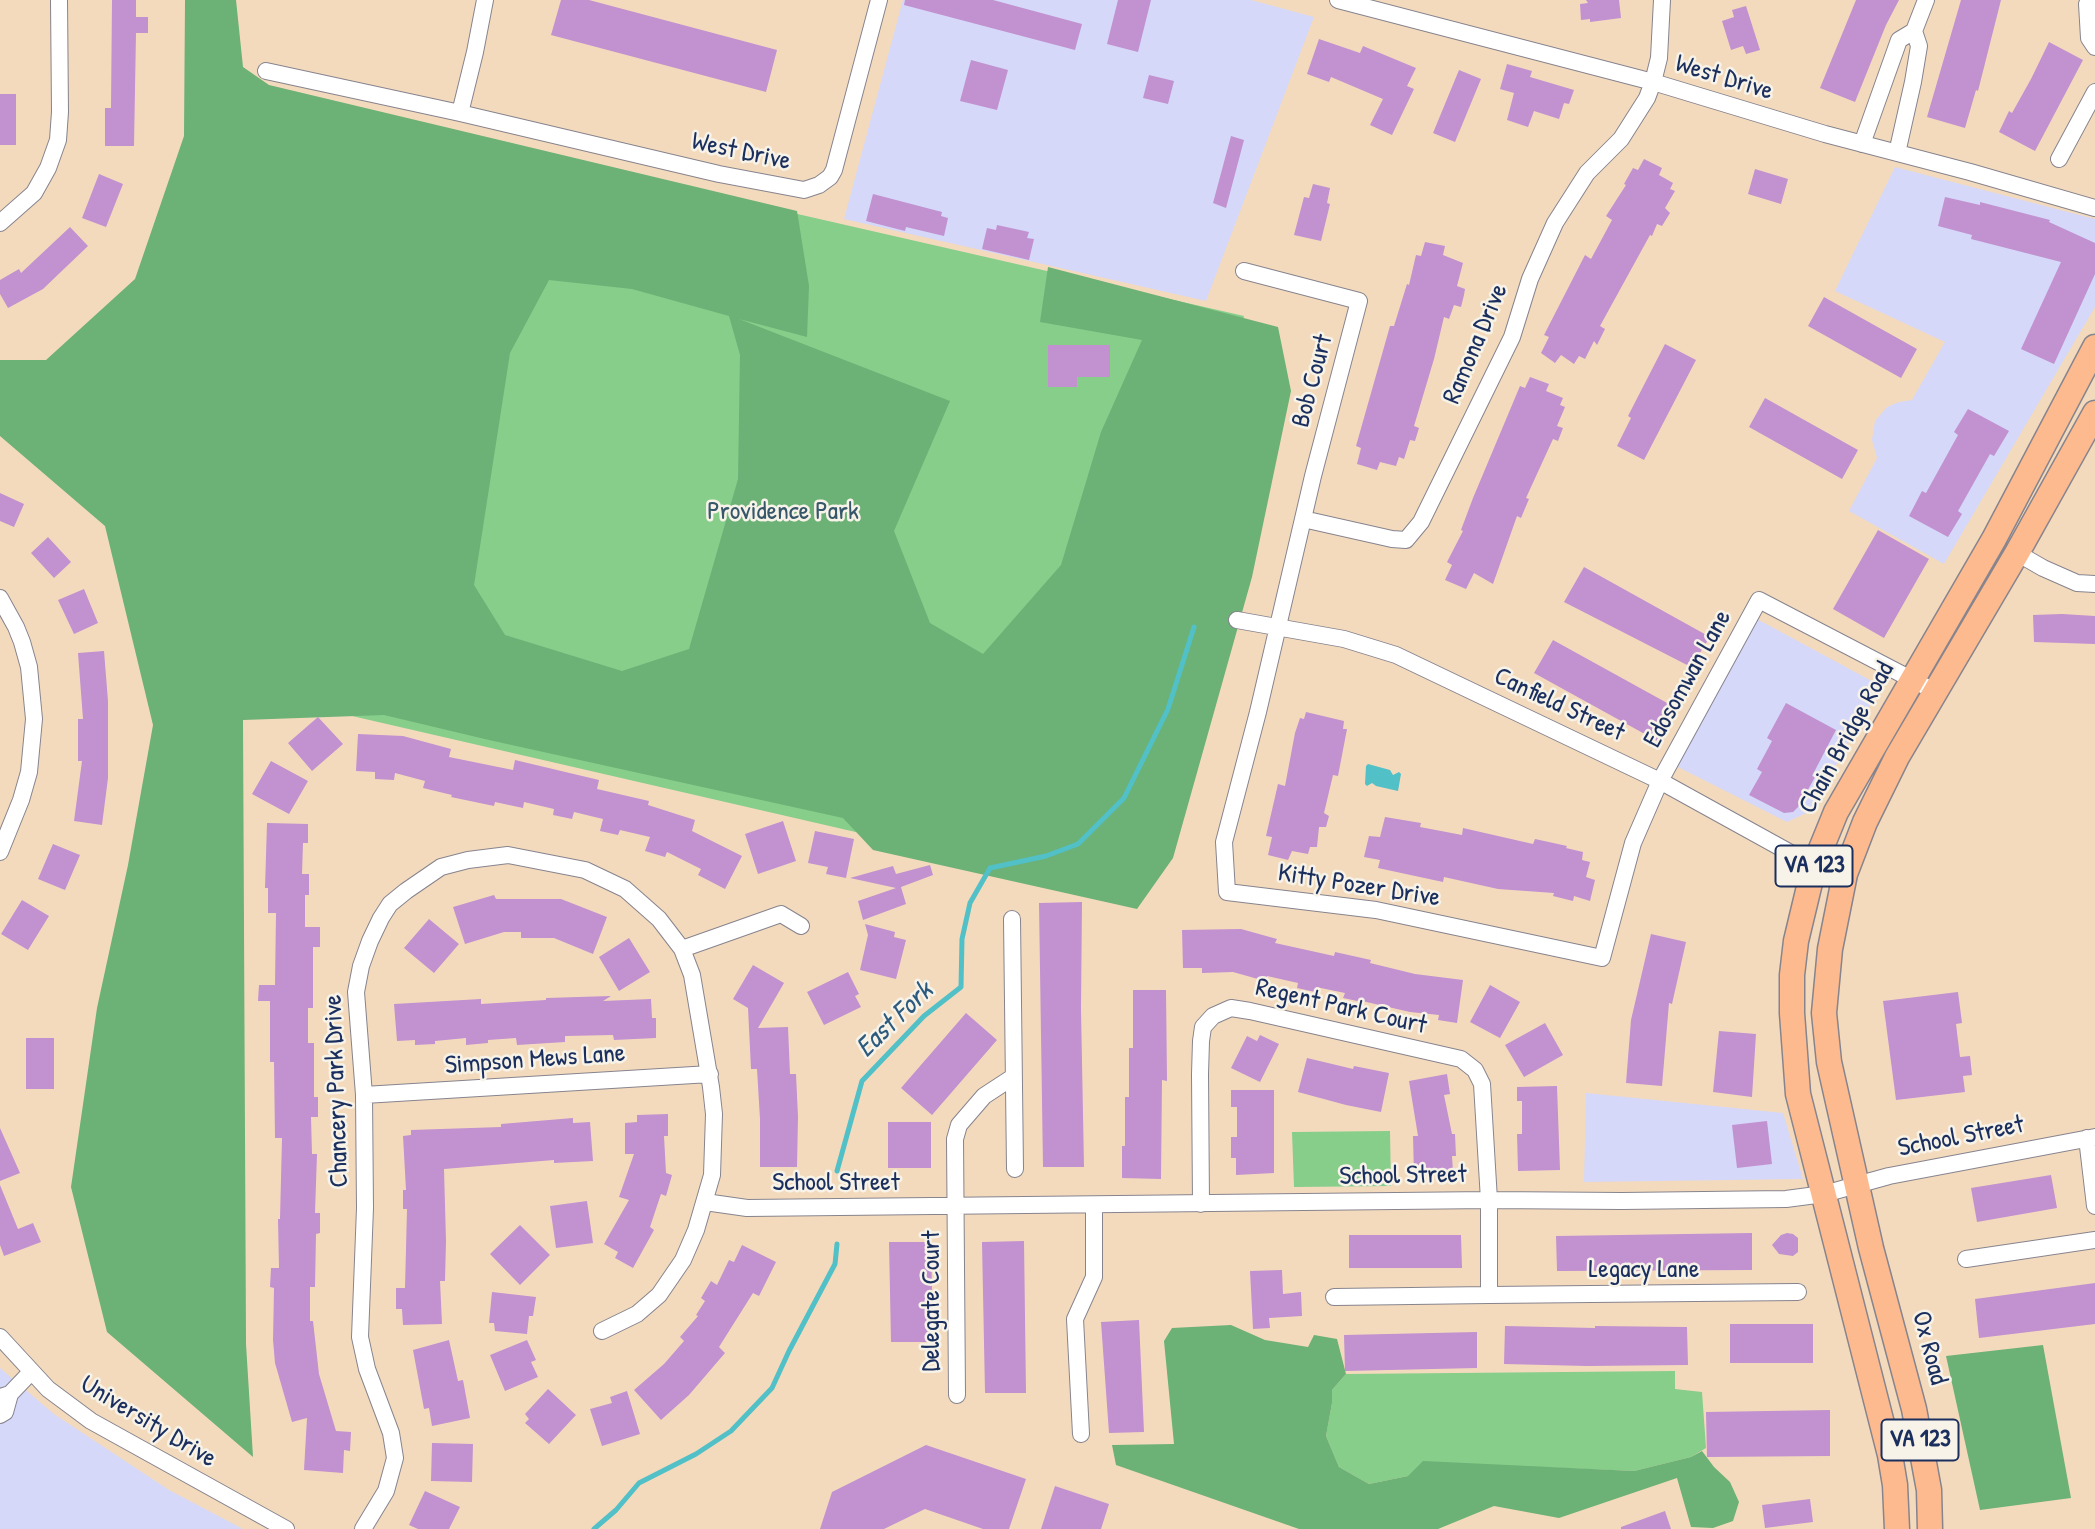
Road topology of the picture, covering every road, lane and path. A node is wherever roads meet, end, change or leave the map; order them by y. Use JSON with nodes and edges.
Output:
{"nodes":[{"id":1,"x":60,"y":0,"type":"edge"},
{"id":2,"x":485,"y":0,"type":"edge"},
{"id":3,"x":878,"y":0,"type":"edge"},
{"id":4,"x":1338,"y":0,"type":"edge"},
{"id":5,"x":1662,"y":0,"type":"edge"},
{"id":6,"x":1926,"y":0,"type":"edge"},
{"id":7,"x":2085,"y":1,"type":"edge"},
{"id":8,"x":1914,"y":31,"type":"junction"},
{"id":9,"x":2095,"y":47,"type":"edge"},
{"id":10,"x":266,"y":71,"type":"dead end"},
{"id":11,"x":1653,"y":82,"type":"junction"},
{"id":12,"x":2095,"y":92,"type":"edge"},
{"id":13,"x":460,"y":113,"type":"junction"},
{"id":14,"x":1863,"y":144,"type":"junction"},
{"id":15,"x":1897,"y":153,"type":"junction"},
{"id":16,"x":2059,"y":159,"type":"dead end"},
{"id":17,"x":2095,"y":208,"type":"edge"},
{"id":18,"x":0,"y":223,"type":"edge"},
{"id":19,"x":1244,"y":271,"type":"dead end"},
{"id":20,"x":2095,"y":347,"type":"edge"},
{"id":21,"x":2095,"y":413,"type":"edge"},
{"id":22,"x":1303,"y":519,"type":"junction"},
{"id":23,"x":2017,"y":553,"type":"junction"},
{"id":24,"x":2095,"y":584,"type":"edge"},
{"id":25,"x":1286,"y":589,"type":"joint"},
{"id":26,"x":0,"y":598,"type":"edge"},
{"id":27,"x":1237,"y":620,"type":"dead end"},
{"id":28,"x":1277,"y":626,"type":"junction"},
{"id":29,"x":1912,"y":680,"type":"junction"},
{"id":30,"x":1936,"y":692,"type":"junction"},
{"id":31,"x":1660,"y":781,"type":"junction"},
{"id":32,"x":0,"y":852,"type":"edge"},
{"id":33,"x":1814,"y":866,"type":"junction"},
{"id":34,"x":1844,"y":876,"type":"junction"},
{"id":35,"x":1012,"y":919,"type":"dead end"},
{"id":36,"x":801,"y":926,"type":"dead end"},
{"id":37,"x":682,"y":949,"type":"junction"},
{"id":38,"x":710,"y":1074,"type":"junction"},
{"id":39,"x":1013,"y":1077,"type":"junction"},
{"id":40,"x":364,"y":1095,"type":"junction"},
{"id":41,"x":2091,"y":1137,"type":"edge"},
{"id":42,"x":1015,"y":1169,"type":"dead end"},
{"id":43,"x":1856,"y":1185,"type":"junction"},
{"id":44,"x":1824,"y":1194,"type":"junction"},
{"id":45,"x":1489,"y":1200,"type":"junction"},
{"id":46,"x":705,"y":1202,"type":"junction"},
{"id":47,"x":1201,"y":1204,"type":"junction"},
{"id":48,"x":1094,"y":1205,"type":"junction"},
{"id":49,"x":2095,"y":1206,"type":"edge"},
{"id":50,"x":957,"y":1207,"type":"junction"},
{"id":51,"x":2095,"y":1240,"type":"edge"},
{"id":52,"x":1966,"y":1259,"type":"dead end"},
{"id":53,"x":1798,"y":1292,"type":"dead end"},
{"id":54,"x":1489,"y":1295,"type":"junction"},
{"id":55,"x":1334,"y":1297,"type":"dead end"},
{"id":56,"x":602,"y":1331,"type":"dead end"},
{"id":57,"x":2,"y":1340,"type":"edge"},
{"id":58,"x":31,"y":1372,"type":"junction"},
{"id":59,"x":5,"y":1395,"type":"edge"},
{"id":60,"x":957,"y":1395,"type":"dead end"},
{"id":61,"x":0,"y":1415,"type":"edge"},
{"id":62,"x":1081,"y":1434,"type":"dead end"},
{"id":63,"x":286,"y":1529,"type":"edge"},
{"id":64,"x":363,"y":1529,"type":"edge"},
{"id":65,"x":1897,"y":1529,"type":"edge"},
{"id":66,"x":1930,"y":1529,"type":"edge"}],
"edges":[{"from":1,"to":18,"type":"street"},
{"from":2,"to":13,"type":"street"},
{"from":3,"to":13,"type":"street","name":"West Drive"},
{"from":4,"to":11,"type":"street","name":"West Drive"},
{"from":5,"to":11,"type":"street"},
{"from":6,"to":8,"type":"street"},
{"from":7,"to":9,"type":"street"},
{"from":8,"to":14,"type":"street"},
{"from":8,"to":15,"type":"street"},
{"from":10,"to":13,"type":"street","name":"West Drive"},
{"from":11,"to":14,"type":"street","name":"West Drive"},
{"from":11,"to":22,"type":"street","name":"Ramona Drive"},
{"from":12,"to":16,"type":"street"},
{"from":14,"to":15,"type":"street","name":"West Drive"},
{"from":15,"to":17,"type":"street","name":"West Drive"},
{"from":19,"to":22,"type":"street","name":"Bob Court"},
{"from":20,"to":29,"type":"main road","name":"Chain Bridge Road","number":"VA 123"},
{"from":21,"to":23,"type":"main road","name":"Chain Bridge Road","number":"VA 123"},
{"from":22,"to":25,"type":"street","name":"Bob Court"},
{"from":23,"to":24,"type":"street"},
{"from":23,"to":30,"type":"main road","name":"Chain Bridge Road","number":"VA 123"},
{"from":25,"to":28,"type":"street","name":"Kitty Pozer Drive"},
{"from":26,"to":32,"type":"street"},
{"from":27,"to":28,"type":"street","name":"Canfield Street"},
{"from":28,"to":31,"type":"street","name":"Canfield Street"},
{"from":28,"to":31,"type":"street","name":"Kitty Pozer Drive"},
{"from":29,"to":30,"type":"street"},
{"from":29,"to":31,"type":"street","name":"Edosomwan Lane"},
{"from":29,"to":33,"type":"main road","name":"Chain Bridge Road","number":"VA 123"},
{"from":30,"to":34,"type":"main road","name":"Chain Bridge Road","number":"VA 123"},
{"from":31,"to":33,"type":"street","name":"Canfield Street"},
{"from":33,"to":34,"type":"street","name":"Canfield Street"},
{"from":33,"to":44,"type":"main road","name":"Chain Bridge Road","number":"VA 123"},
{"from":34,"to":43,"type":"main road","name":"Chain Bridge Road","number":"VA 123"},
{"from":35,"to":39,"type":"street"},
{"from":36,"to":37,"type":"street"},
{"from":37,"to":38,"type":"street","name":"Chancery Park Drive"},
{"from":37,"to":40,"type":"street","name":"Chancery Park Drive"},
{"from":38,"to":40,"type":"street","name":"Simpson Mews Lane"},
{"from":38,"to":46,"type":"street","name":"Chancery Park Drive"},
{"from":39,"to":42,"type":"street"},
{"from":39,"to":50,"type":"street","name":"Delegate Court"},
{"from":40,"to":64,"type":"street","name":"Chancery Park Drive"},
{"from":41,"to":43,"type":"street","name":"School Street"},
{"from":41,"to":49,"type":"street"},
{"from":43,"to":44,"type":"street","name":"School Street"},
{"from":43,"to":66,"type":"main road","name":"Ox Road","number":"VA 123"},
{"from":44,"to":45,"type":"street","name":"School Street"},
{"from":44,"to":65,"type":"main road","number":"VA 123"},
{"from":45,"to":47,"type":"street","name":"School Street"},
{"from":45,"to":47,"type":"street","name":"Regent Park Court"},
{"from":45,"to":54,"type":"street"},
{"from":46,"to":50,"type":"street","name":"School Street"},
{"from":46,"to":56,"type":"street","name":"Chancery Park Drive"},
{"from":47,"to":48,"type":"street","name":"School Street"},
{"from":48,"to":50,"type":"street","name":"School Street"},
{"from":48,"to":62,"type":"street"},
{"from":50,"to":60,"type":"street","name":"Delegate Court"},
{"from":51,"to":52,"type":"street"},
{"from":53,"to":54,"type":"street","name":"Legacy Lane"},
{"from":54,"to":55,"type":"street","name":"Legacy Lane"},
{"from":57,"to":58,"type":"street","name":"University Drive"},
{"from":58,"to":59,"type":"street"},
{"from":58,"to":63,"type":"street","name":"University Drive"},
{"from":59,"to":61,"type":"street"}]}
